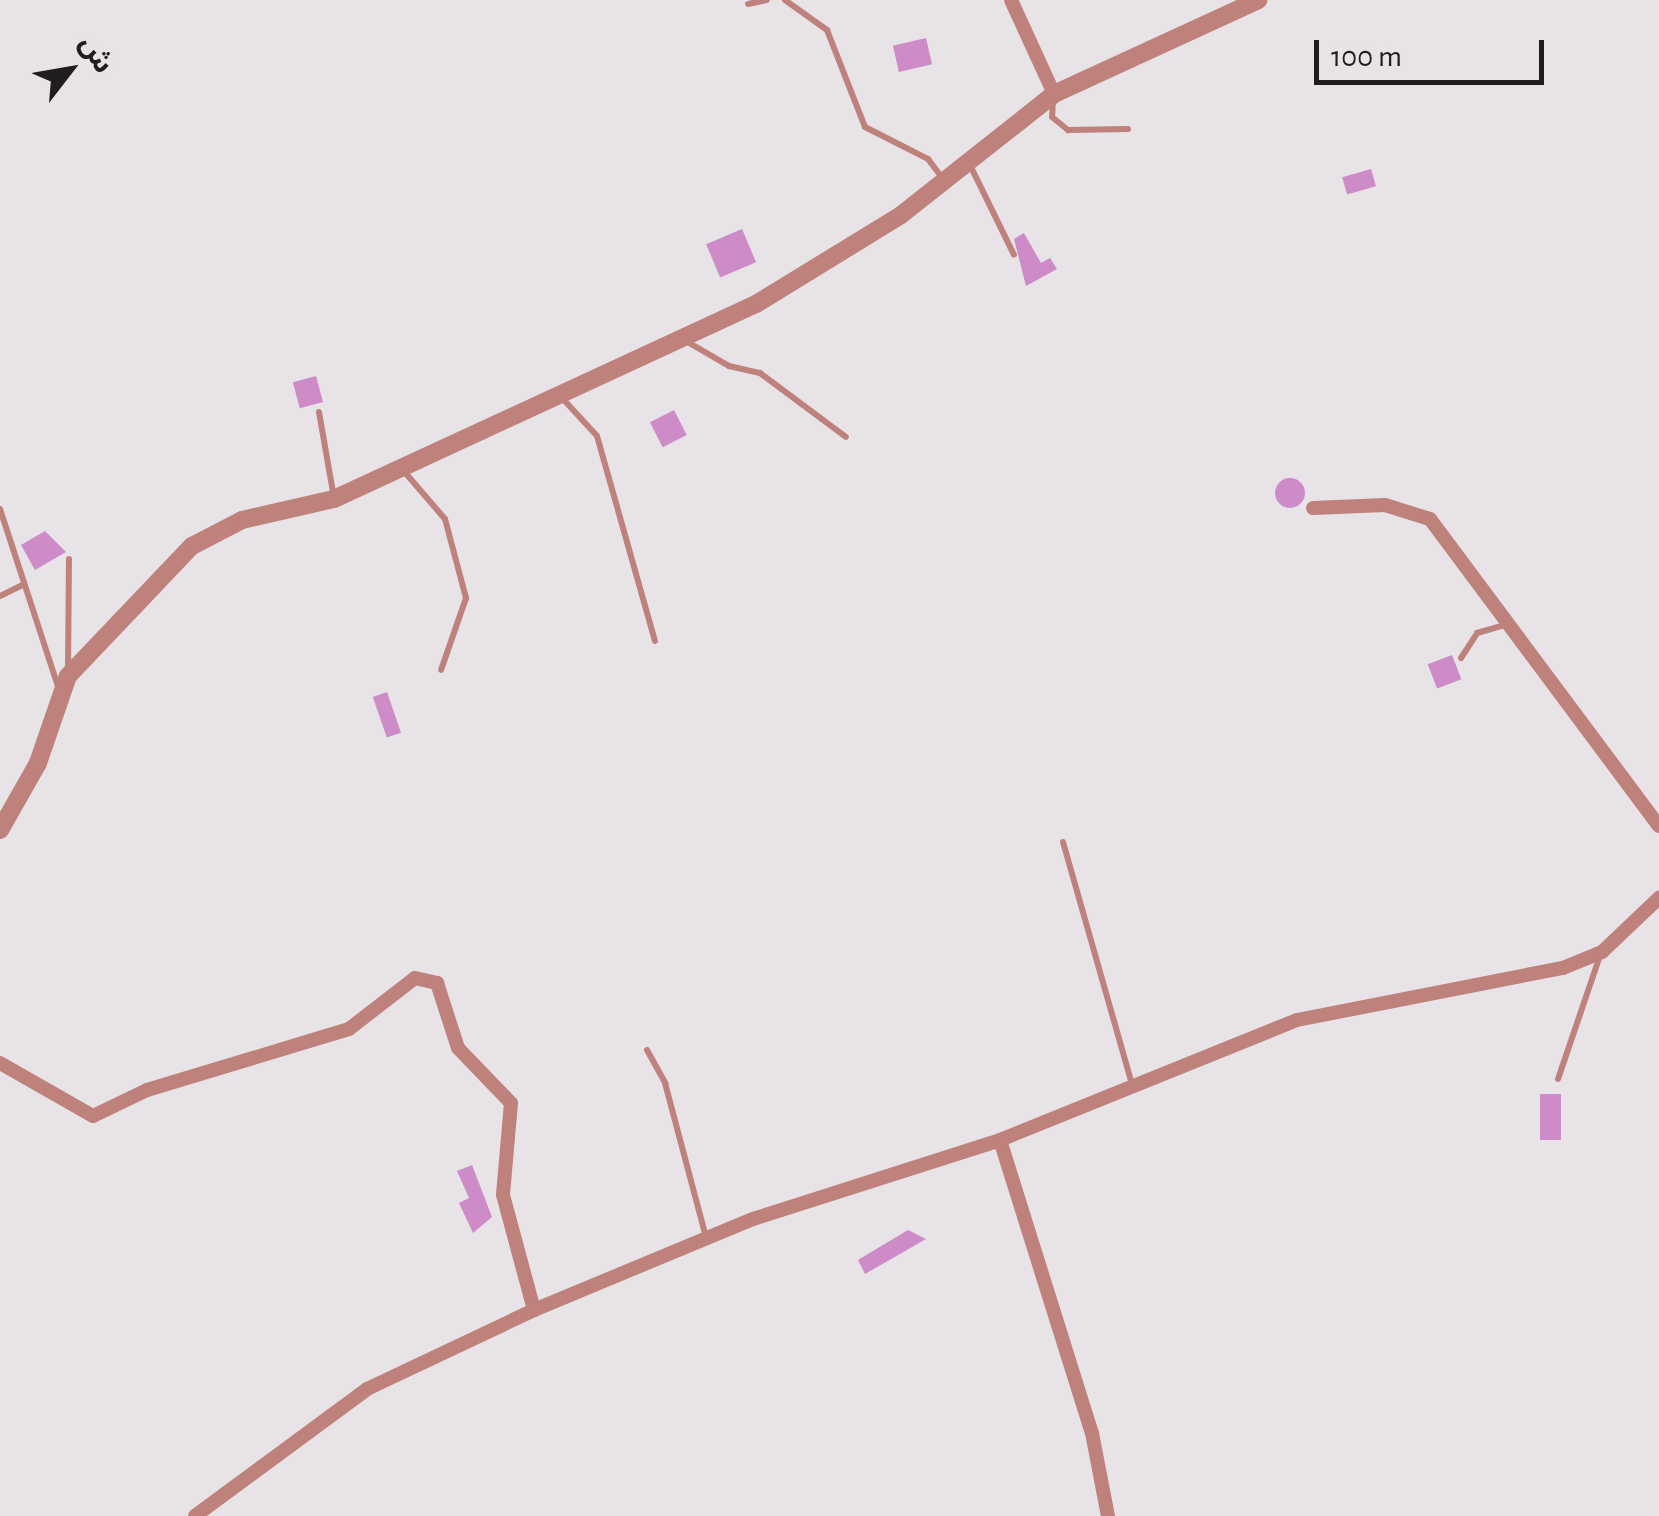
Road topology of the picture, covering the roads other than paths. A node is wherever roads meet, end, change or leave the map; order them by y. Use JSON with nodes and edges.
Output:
{"nodes":[{"id":1,"x":767,"y":0,"type":"edge"},
{"id":2,"x":786,"y":0,"type":"edge"},
{"id":3,"x":1011,"y":0,"type":"edge"},
{"id":4,"x":1258,"y":0,"type":"edge"},
{"id":5,"x":748,"y":4,"type":"dead end"},
{"id":6,"x":1235,"y":5,"type":"edge"},
{"id":7,"x":1054,"y":94,"type":"junction"},
{"id":8,"x":1128,"y":129,"type":"dead end"},
{"id":9,"x":968,"y":162,"type":"junction"},
{"id":10,"x":944,"y":181,"type":"junction"},
{"id":11,"x":1014,"y":255,"type":"dead end"},
{"id":12,"x":685,"y":340,"type":"junction"},
{"id":13,"x":562,"y":398,"type":"junction"},
{"id":14,"x":318,"y":412,"type":"dead end"},
{"id":15,"x":846,"y":436,"type":"dead end"},
{"id":16,"x":401,"y":468,"type":"junction"},
{"id":17,"x":334,"y":499,"type":"junction"},
{"id":18,"x":1312,"y":508,"type":"dead end"},
{"id":19,"x":0,"y":509,"type":"edge"},
{"id":20,"x":70,"y":559,"type":"dead end"},
{"id":21,"x":23,"y":585,"type":"junction"},
{"id":22,"x":0,"y":596,"type":"edge"},
{"id":23,"x":1510,"y":624,"type":"junction"},
{"id":24,"x":656,"y":641,"type":"dead end"},
{"id":25,"x":1461,"y":658,"type":"dead end"},
{"id":26,"x":441,"y":670,"type":"dead end"},
{"id":27,"x":68,"y":676,"type":"junction"},
{"id":28,"x":62,"y":696,"type":"junction"},
{"id":29,"x":1659,"y":826,"type":"edge"},
{"id":30,"x":0,"y":830,"type":"edge"},
{"id":31,"x":1063,"y":842,"type":"dead end"},
{"id":32,"x":1659,"y":898,"type":"edge"},
{"id":33,"x":1602,"y":952,"type":"junction"},
{"id":34,"x":647,"y":1050,"type":"dead end"},
{"id":35,"x":0,"y":1063,"type":"edge"},
{"id":36,"x":1558,"y":1079,"type":"dead end"},
{"id":37,"x":1132,"y":1084,"type":"junction"},
{"id":38,"x":1000,"y":1140,"type":"junction"},
{"id":39,"x":706,"y":1238,"type":"junction"},
{"id":40,"x":534,"y":1310,"type":"junction"},
{"id":41,"x":196,"y":1516,"type":"edge"},
{"id":42,"x":1108,"y":1516,"type":"edge"}],
"edges":[{"from":1,"to":5,"type":"lane"},
{"from":2,"to":10,"type":"lane"},
{"from":3,"to":7,"type":"street"},
{"from":4,"to":6,"type":"street"},
{"from":6,"to":7,"type":"street"},
{"from":7,"to":8,"type":"lane"},
{"from":7,"to":9,"type":"street"},
{"from":9,"to":10,"type":"street"},
{"from":9,"to":11,"type":"lane"},
{"from":10,"to":12,"type":"street"},
{"from":12,"to":13,"type":"street"},
{"from":12,"to":15,"type":"lane"},
{"from":13,"to":16,"type":"street"},
{"from":13,"to":24,"type":"lane"},
{"from":14,"to":17,"type":"lane"},
{"from":16,"to":17,"type":"street"},
{"from":16,"to":26,"type":"lane"},
{"from":17,"to":27,"type":"street"},
{"from":18,"to":23,"type":"street"},
{"from":19,"to":21,"type":"lane"},
{"from":20,"to":27,"type":"lane"},
{"from":21,"to":22,"type":"lane"},
{"from":21,"to":28,"type":"lane"},
{"from":23,"to":25,"type":"lane"},
{"from":23,"to":29,"type":"street"},
{"from":27,"to":28,"type":"street"},
{"from":28,"to":30,"type":"street"},
{"from":31,"to":37,"type":"lane"},
{"from":32,"to":33,"type":"street"},
{"from":33,"to":36,"type":"lane"},
{"from":33,"to":37,"type":"street"},
{"from":34,"to":39,"type":"lane"},
{"from":35,"to":40,"type":"street"},
{"from":37,"to":38,"type":"street"},
{"from":38,"to":39,"type":"street"},
{"from":38,"to":42,"type":"street"},
{"from":39,"to":40,"type":"street"},
{"from":40,"to":41,"type":"street"}]}
